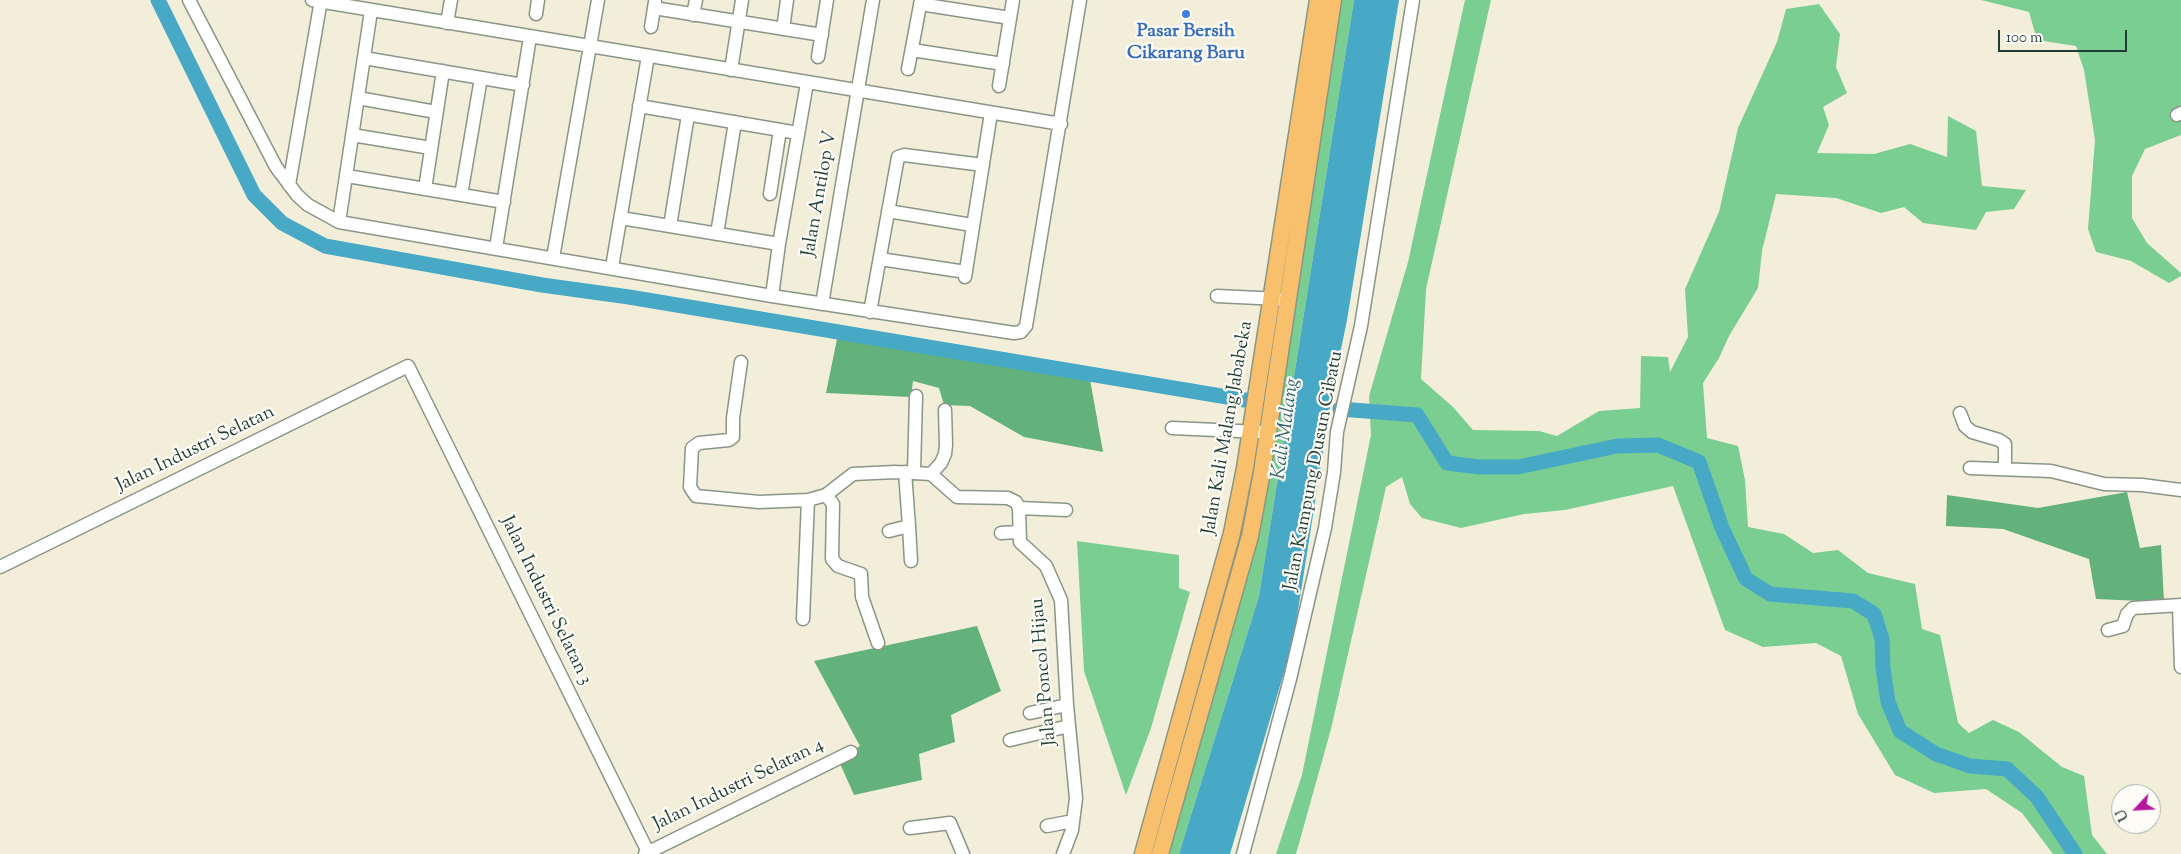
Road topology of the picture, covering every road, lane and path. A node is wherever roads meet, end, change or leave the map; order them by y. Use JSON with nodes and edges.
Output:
{"nodes":[{"id":1,"x":189,"y":0,"type":"edge"},
{"id":2,"x":318,"y":0,"type":"edge"},
{"id":3,"x":450,"y":0,"type":"edge"},
{"id":4,"x":538,"y":0,"type":"edge"},
{"id":5,"x":598,"y":0,"type":"edge"},
{"id":6,"x":696,"y":0,"type":"edge"},
{"id":7,"x":742,"y":0,"type":"edge"},
{"id":8,"x":787,"y":0,"type":"edge"},
{"id":9,"x":827,"y":0,"type":"edge"},
{"id":10,"x":872,"y":0,"type":"edge"},
{"id":11,"x":1013,"y":0,"type":"edge"},
{"id":12,"x":1080,"y":0,"type":"edge"},
{"id":13,"x":1318,"y":0,"type":"edge"},
{"id":14,"x":1333,"y":0,"type":"edge"},
{"id":15,"x":1413,"y":0,"type":"edge"},
{"id":16,"x":921,"y":2,"type":"edge"},
{"id":17,"x":654,"y":4,"type":"edge"},
{"id":18,"x":371,"y":11,"type":"junction"},
{"id":19,"x":536,"y":14,"type":"dead end"},
{"id":20,"x":693,"y":15,"type":"junction"},
{"id":21,"x":1010,"y":18,"type":"junction"},
{"id":22,"x":738,"y":22,"type":"junction"},
{"id":23,"x":447,"y":23,"type":"junction"},
{"id":24,"x":651,"y":27,"type":"dead end"},
{"id":25,"x":783,"y":29,"type":"junction"},
{"id":26,"x":822,"y":36,"type":"junction"},
{"id":27,"x":530,"y":37,"type":"junction"},
{"id":28,"x":590,"y":45,"type":"junction"},
{"id":29,"x":912,"y":50,"type":"junction"},
{"id":30,"x":648,"y":56,"type":"junction"},
{"id":31,"x":818,"y":57,"type":"dead end"},
{"id":32,"x":364,"y":58,"type":"junction"},
{"id":33,"x":1003,"y":64,"type":"junction"},
{"id":34,"x":908,"y":68,"type":"dead end"},
{"id":35,"x":731,"y":70,"type":"junction"},
{"id":36,"x":442,"y":71,"type":"junction"},
{"id":37,"x":481,"y":78,"type":"junction"},
{"id":38,"x":807,"y":83,"type":"junction"},
{"id":39,"x":523,"y":85,"type":"junction"},
{"id":40,"x":999,"y":86,"type":"dead end"},
{"id":41,"x":858,"y":91,"type":"junction"},
{"id":42,"x":358,"y":98,"type":"junction"},
{"id":43,"x":639,"y":106,"type":"junction"},
{"id":44,"x":436,"y":112,"type":"junction"},
{"id":45,"x":991,"y":113,"type":"junction"},
{"id":46,"x":688,"y":115,"type":"junction"},
{"id":47,"x":735,"y":122,"type":"junction"},
{"id":48,"x":1061,"y":124,"type":"junction"},
{"id":49,"x":780,"y":130,"type":"junction"},
{"id":50,"x":798,"y":133,"type":"junction"},
{"id":51,"x":352,"y":135,"type":"junction"},
{"id":52,"x":430,"y":148,"type":"junction"},
{"id":53,"x":983,"y":165,"type":"junction"},
{"id":54,"x":347,"y":176,"type":"junction"},
{"id":55,"x":289,"y":185,"type":"junction"},
{"id":56,"x":425,"y":189,"type":"junction"},
{"id":57,"x":461,"y":195,"type":"junction"},
{"id":58,"x":787,"y":197,"type":"junction"},
{"id":59,"x":504,"y":202,"type":"junction"},
{"id":60,"x":888,"y":210,"type":"junction"},
{"id":61,"x":621,"y":218,"type":"junction"},
{"id":62,"x":338,"y":222,"type":"junction"},
{"id":63,"x":972,"y":225,"type":"junction"},
{"id":64,"x":670,"y":226,"type":"junction"},
{"id":65,"x":717,"y":234,"type":"junction"},
{"id":66,"x":779,"y":244,"type":"junction"},
{"id":67,"x":496,"y":248,"type":"junction"},
{"id":68,"x":553,"y":258,"type":"junction"},
{"id":69,"x":880,"y":259,"type":"junction"},
{"id":70,"x":612,"y":267,"type":"junction"},
{"id":71,"x":772,"y":296,"type":"junction"},
{"id":72,"x":1217,"y":296,"type":"dead end"},
{"id":73,"x":1279,"y":299,"type":"junction"},
{"id":74,"x":822,"y":304,"type":"junction"},
{"id":75,"x":870,"y":312,"type":"junction"},
{"id":76,"x":741,"y":362,"type":"dead end"},
{"id":77,"x":408,"y":366,"type":"joint"},
{"id":78,"x":916,"y":396,"type":"dead end"},
{"id":79,"x":945,"y":410,"type":"dead end"},
{"id":80,"x":1960,"y":413,"type":"dead end"},
{"id":81,"x":1260,"y":427,"type":"junction"},
{"id":82,"x":1172,"y":428,"type":"dead end"},
{"id":83,"x":1970,"y":468,"type":"dead end"},
{"id":84,"x":2005,"y":468,"type":"junction"},
{"id":85,"x":909,"y":472,"type":"junction"},
{"id":86,"x":931,"y":474,"type":"junction"},
{"id":87,"x":2181,"y":490,"type":"edge"},
{"id":88,"x":826,"y":496,"type":"junction"},
{"id":89,"x":808,"y":500,"type":"junction"},
{"id":90,"x":1019,"y":508,"type":"junction"},
{"id":91,"x":1066,"y":510,"type":"dead end"},
{"id":92,"x":909,"y":526,"type":"junction"},
{"id":93,"x":890,"y":531,"type":"dead end"},
{"id":94,"x":1002,"y":532,"type":"dead end"},
{"id":95,"x":1018,"y":532,"type":"junction"},
{"id":96,"x":911,"y":561,"type":"dead end"},
{"id":97,"x":0,"y":567,"type":"edge"},
{"id":98,"x":2180,"y":605,"type":"edge"},
{"id":99,"x":803,"y":619,"type":"dead end"},
{"id":100,"x":2108,"y":630,"type":"dead end"},
{"id":101,"x":878,"y":643,"type":"dead end"},
{"id":102,"x":2181,"y":667,"type":"edge"},
{"id":103,"x":1067,"y":704,"type":"junction"},
{"id":104,"x":1030,"y":713,"type":"dead end"},
{"id":105,"x":1069,"y":726,"type":"junction"},
{"id":106,"x":1187,"y":732,"type":"junction"},
{"id":107,"x":1010,"y":740,"type":"dead end"},
{"id":108,"x":851,"y":752,"type":"dead end"},
{"id":109,"x":1073,"y":821,"type":"junction"},
{"id":110,"x":1048,"y":826,"type":"dead end"},
{"id":111,"x":910,"y":828,"type":"dead end"},
{"id":112,"x":646,"y":853,"type":"edge"},
{"id":113,"x":963,"y":854,"type":"edge"},
{"id":114,"x":1063,"y":854,"type":"edge"},
{"id":115,"x":1143,"y":854,"type":"edge"},
{"id":116,"x":1160,"y":854,"type":"edge"},
{"id":117,"x":1243,"y":854,"type":"edge"}],
"edges":[{"from":1,"to":55,"type":"street"},
{"from":2,"to":18,"type":"street"},
{"from":2,"to":55,"type":"street"},
{"from":3,"to":23,"type":"street"},
{"from":4,"to":19,"type":"street"},
{"from":5,"to":28,"type":"street"},
{"from":6,"to":20,"type":"street"},
{"from":7,"to":22,"type":"street"},
{"from":8,"to":25,"type":"street"},
{"from":9,"to":26,"type":"street"},
{"from":10,"to":41,"type":"street","name":"Jalan Antilop V"},
{"from":11,"to":21,"type":"street"},
{"from":12,"to":48,"type":"street"},
{"from":13,"to":73,"type":"main road","name":"Jalan Kali Malang Jababeka"},
{"from":14,"to":73,"type":"main road","name":"Jalan Kali Malang Jababeka"},
{"from":15,"to":117,"type":"street","name":"Jalan Kampung Dusun Cibatu"},
{"from":16,"to":21,"type":"street"},
{"from":16,"to":29,"type":"street"},
{"from":17,"to":20,"type":"street"},
{"from":17,"to":24,"type":"street"},
{"from":18,"to":23,"type":"street"},
{"from":18,"to":32,"type":"street"},
{"from":20,"to":22,"type":"street"},
{"from":21,"to":33,"type":"street"},
{"from":22,"to":25,"type":"street"},
{"from":22,"to":35,"type":"street"},
{"from":23,"to":27,"type":"street"},
{"from":25,"to":26,"type":"street"},
{"from":26,"to":31,"type":"street"},
{"from":27,"to":28,"type":"street"},
{"from":27,"to":39,"type":"street"},
{"from":28,"to":30,"type":"street"},
{"from":28,"to":68,"type":"street"},
{"from":29,"to":33,"type":"street"},
{"from":29,"to":34,"type":"street"},
{"from":30,"to":35,"type":"street"},
{"from":30,"to":43,"type":"street"},
{"from":32,"to":36,"type":"street"},
{"from":32,"to":42,"type":"street"},
{"from":33,"to":40,"type":"street"},
{"from":35,"to":38,"type":"street"},
{"from":36,"to":37,"type":"street"},
{"from":36,"to":44,"type":"street"},
{"from":37,"to":39,"type":"street"},
{"from":37,"to":57,"type":"street"},
{"from":38,"to":41,"type":"street"},
{"from":38,"to":50,"type":"street"},
{"from":39,"to":59,"type":"street"},
{"from":41,"to":45,"type":"street"},
{"from":41,"to":74,"type":"street","name":"Jalan Antilop V"},
{"from":42,"to":44,"type":"street"},
{"from":42,"to":51,"type":"street"},
{"from":43,"to":46,"type":"street"},
{"from":43,"to":61,"type":"street"},
{"from":44,"to":52,"type":"street"},
{"from":45,"to":48,"type":"street"},
{"from":45,"to":53,"type":"street"},
{"from":46,"to":47,"type":"street"},
{"from":46,"to":64,"type":"street"},
{"from":47,"to":49,"type":"street"},
{"from":47,"to":65,"type":"street"},
{"from":48,"to":75,"type":"street"},
{"from":49,"to":50,"type":"street"},
{"from":49,"to":58,"type":"street"},
{"from":50,"to":58,"type":"street"},
{"from":51,"to":52,"type":"street"},
{"from":51,"to":54,"type":"street"},
{"from":52,"to":56,"type":"street"},
{"from":53,"to":60,"type":"street"},
{"from":53,"to":63,"type":"street"},
{"from":54,"to":56,"type":"street"},
{"from":54,"to":62,"type":"street"},
{"from":55,"to":62,"type":"street"},
{"from":56,"to":57,"type":"street"},
{"from":57,"to":59,"type":"street"},
{"from":58,"to":66,"type":"street"},
{"from":59,"to":67,"type":"street"},
{"from":60,"to":63,"type":"street"},
{"from":60,"to":69,"type":"street"},
{"from":61,"to":64,"type":"street"},
{"from":61,"to":70,"type":"street"},
{"from":62,"to":67,"type":"street"},
{"from":63,"to":69,"type":"street"},
{"from":64,"to":65,"type":"street"},
{"from":65,"to":66,"type":"street"},
{"from":66,"to":71,"type":"street"},
{"from":67,"to":68,"type":"street"},
{"from":68,"to":70,"type":"street"},
{"from":69,"to":75,"type":"street"},
{"from":70,"to":71,"type":"street"},
{"from":71,"to":74,"type":"street"},
{"from":72,"to":73,"type":"street"},
{"from":73,"to":81,"type":"main road","name":"Jalan Kali Malang Jababeka"},
{"from":74,"to":75,"type":"street"},
{"from":76,"to":89,"type":"street"},
{"from":77,"to":97,"type":"street","name":"Jalan Industri Selatan"},
{"from":77,"to":112,"type":"street","name":"Jalan Industri Selatan 3"},
{"from":78,"to":85,"type":"street"},
{"from":79,"to":86,"type":"street"},
{"from":80,"to":84,"type":"street"},
{"from":81,"to":82,"type":"street"},
{"from":81,"to":106,"type":"main road","name":"Jalan Kali Malang Jababeka"},
{"from":83,"to":84,"type":"street"},
{"from":84,"to":87,"type":"street"},
{"from":85,"to":86,"type":"street"},
{"from":85,"to":88,"type":"street"},
{"from":85,"to":92,"type":"street"},
{"from":86,"to":90,"type":"street"},
{"from":88,"to":89,"type":"street"},
{"from":88,"to":101,"type":"street"},
{"from":89,"to":99,"type":"street"},
{"from":90,"to":91,"type":"street"},
{"from":90,"to":95,"type":"street"},
{"from":92,"to":93,"type":"street"},
{"from":92,"to":96,"type":"street"},
{"from":94,"to":95,"type":"street"},
{"from":95,"to":103,"type":"street","name":"Jalan Poncol Hijau"},
{"from":98,"to":100,"type":"street"},
{"from":98,"to":102,"type":"street"},
{"from":103,"to":104,"type":"street"},
{"from":103,"to":105,"type":"street","name":"Jalan Poncol Hijau"},
{"from":105,"to":107,"type":"street"},
{"from":105,"to":109,"type":"street","name":"Jalan Poncol Hijau"},
{"from":106,"to":115,"type":"main road","name":"Jalan Kali Malang Jababeka"},
{"from":106,"to":116,"type":"main road","name":"Jalan Kali Malang Jababeka"},
{"from":108,"to":112,"type":"street","name":"Jalan Industri Selatan 4"},
{"from":109,"to":110,"type":"street"},
{"from":109,"to":114,"type":"street","name":"Jalan Poncol Hijau"},
{"from":111,"to":113,"type":"street"}]}
